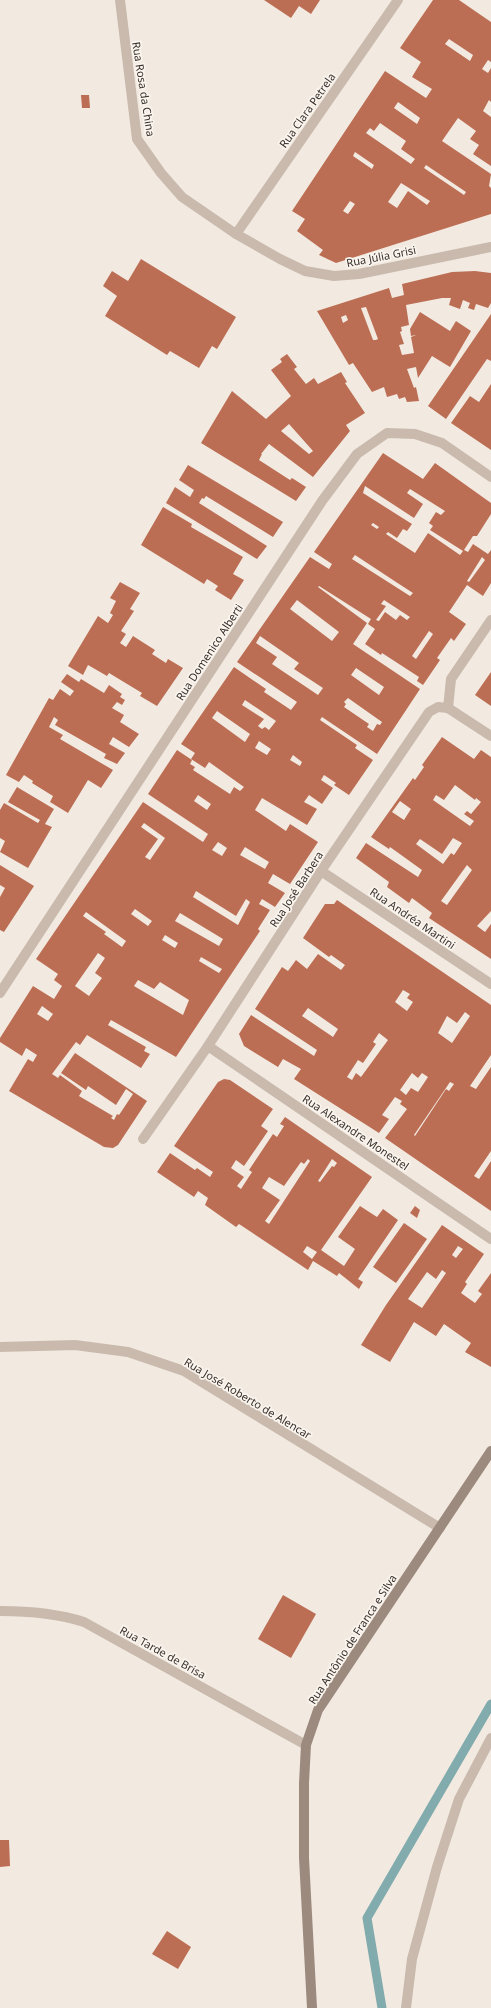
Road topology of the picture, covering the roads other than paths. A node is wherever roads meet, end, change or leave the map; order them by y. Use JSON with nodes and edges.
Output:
{"nodes":[{"id":1,"x":120,"y":0,"type":"edge"},
{"id":2,"x":398,"y":0,"type":"edge"},
{"id":3,"x":236,"y":234,"type":"junction"},
{"id":4,"x":491,"y":247,"type":"edge"},
{"id":5,"x":491,"y":476,"type":"edge"},
{"id":6,"x":491,"y":620,"type":"edge"},
{"id":7,"x":448,"y":708,"type":"junction"},
{"id":8,"x":491,"y":736,"type":"edge"},
{"id":9,"x":321,"y":871,"type":"junction"},
{"id":10,"x":491,"y":984,"type":"edge"},
{"id":11,"x":0,"y":993,"type":"edge"},
{"id":12,"x":208,"y":1046,"type":"junction"},
{"id":13,"x":143,"y":1138,"type":"dead end"},
{"id":14,"x":491,"y":1239,"type":"edge"},
{"id":15,"x":0,"y":1347,"type":"edge"},
{"id":16,"x":491,"y":1452,"type":"edge"},
{"id":17,"x":440,"y":1528,"type":"junction"},
{"id":18,"x":0,"y":1611,"type":"edge"},
{"id":19,"x":491,"y":1738,"type":"edge"},
{"id":20,"x":306,"y":1745,"type":"junction"},
{"id":21,"x":312,"y":2008,"type":"edge"},
{"id":22,"x":406,"y":2008,"type":"edge"}],
"edges":[{"from":1,"to":3,"type":"street","name":"Rua Rosa da China"},
{"from":2,"to":3,"type":"street","name":"Rua Clara Petrela"},
{"from":3,"to":4,"type":"street","name":"Rua Júlia Grisi"},
{"from":5,"to":11,"type":"street","name":"Rua Domenico Alberti"},
{"from":6,"to":7,"type":"street"},
{"from":7,"to":8,"type":"street"},
{"from":7,"to":9,"type":"street","name":"Rua José Barbera"},
{"from":9,"to":10,"type":"street","name":"Rua Andréa Martini"},
{"from":9,"to":12,"type":"street","name":"Rua José Barbera"},
{"from":12,"to":13,"type":"street","name":"Rua José Barbera"},
{"from":12,"to":14,"type":"street","name":"Rua Alexandre Monestel"},
{"from":15,"to":17,"type":"street","name":"Rua José Roberto de Alencar"},
{"from":16,"to":17,"type":"main road","name":"Rua Antônio de Franca e Silva"},
{"from":17,"to":20,"type":"main road","name":"Rua Antônio de Franca e Silva"},
{"from":18,"to":20,"type":"street","name":"Rua Tarde de Brisa"},
{"from":19,"to":22,"type":"street"},
{"from":20,"to":21,"type":"main road","name":"Rua Antônio de Franca e Silva"}]}
